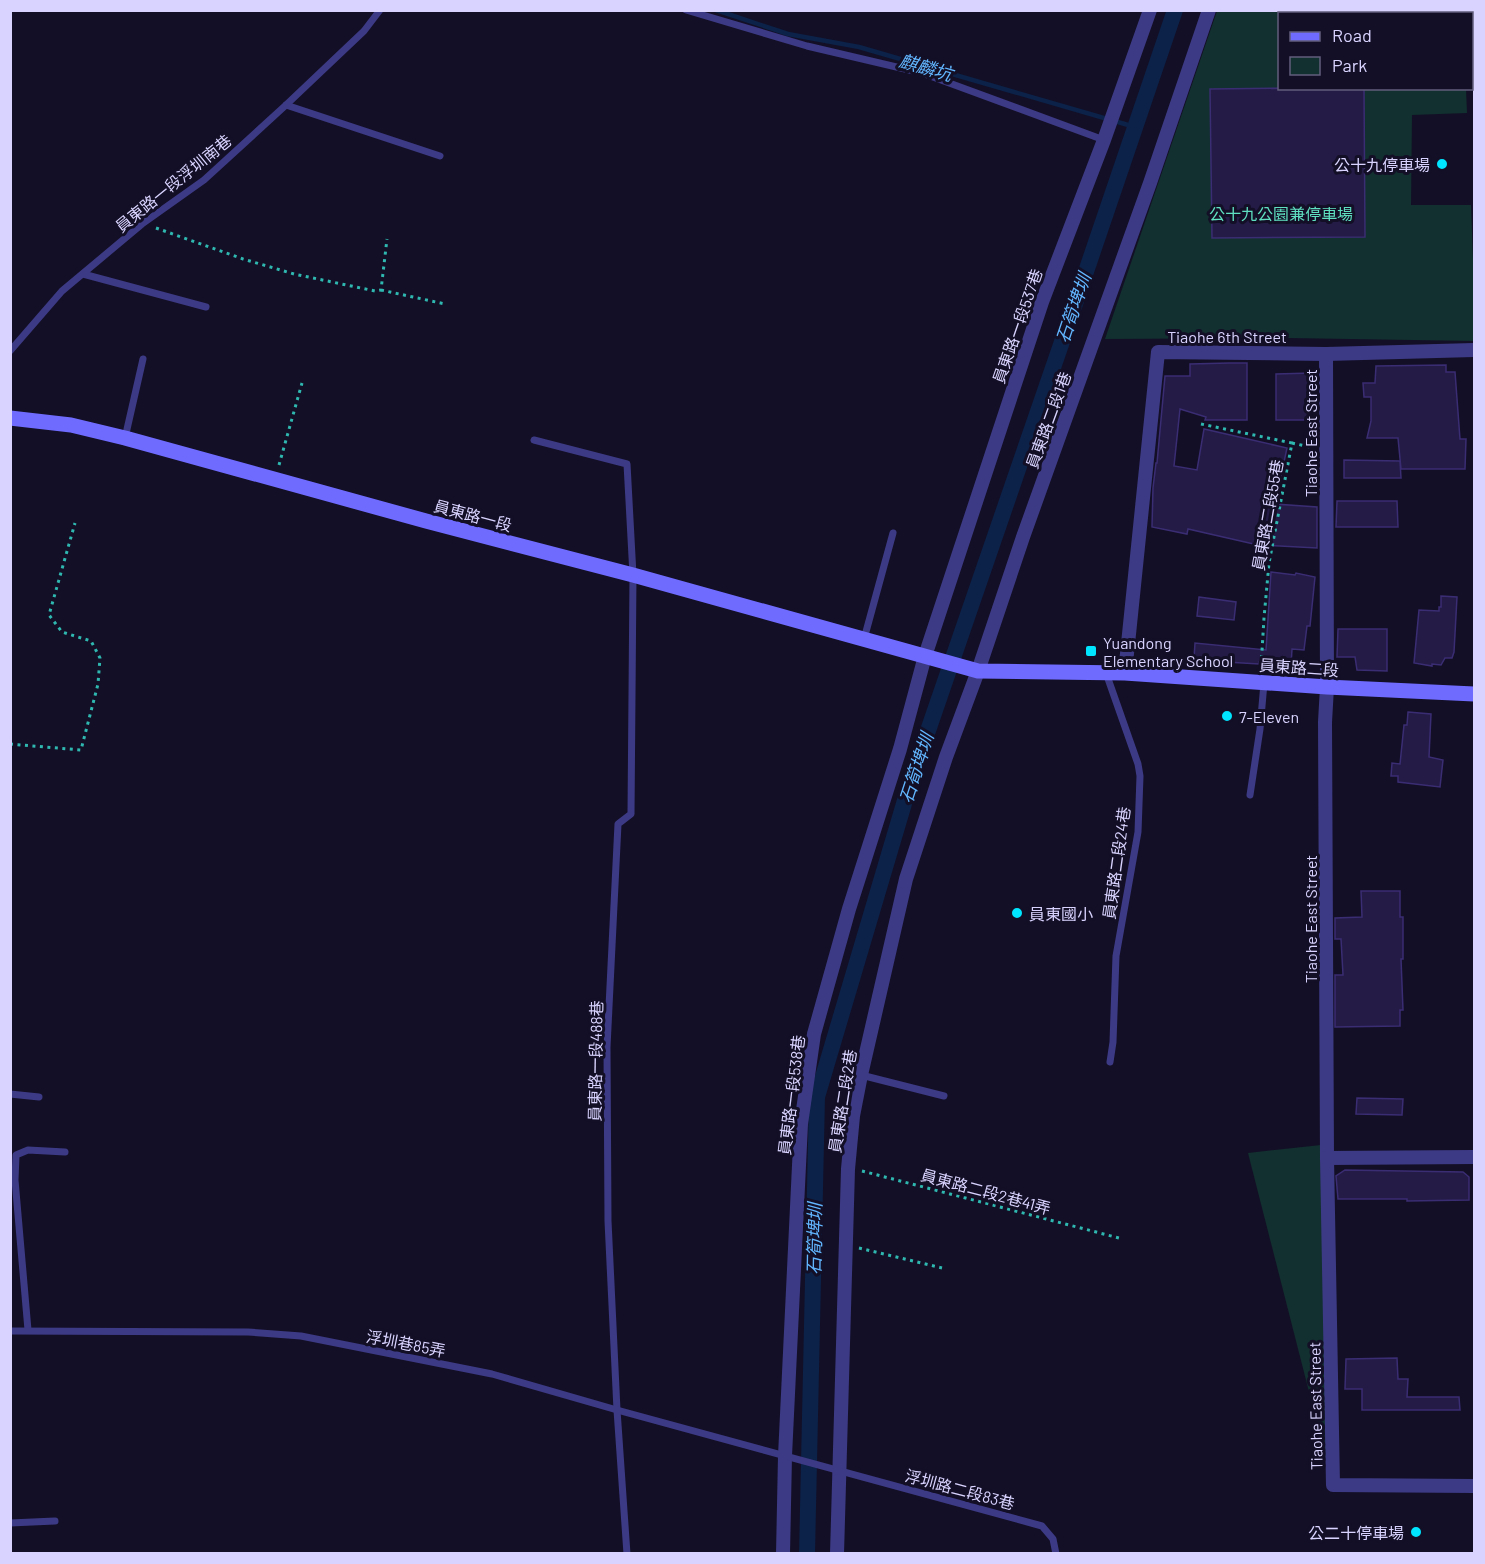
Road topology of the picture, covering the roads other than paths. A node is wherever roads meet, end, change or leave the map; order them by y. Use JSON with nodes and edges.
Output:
{"nodes":[{"id":1,"x":380,"y":10,"type":"edge"},
{"id":2,"x":686,"y":10,"type":"edge"},
{"id":3,"x":1150,"y":10,"type":"edge"},
{"id":4,"x":1209,"y":10,"type":"edge"},
{"id":5,"x":286,"y":105,"type":"junction"},
{"id":6,"x":1104,"y":140,"type":"junction"},
{"id":7,"x":440,"y":156,"type":"dead end"},
{"id":8,"x":83,"y":274,"type":"junction"},
{"id":9,"x":206,"y":307,"type":"dead end"},
{"id":10,"x":1474,"y":350,"type":"edge"},
{"id":11,"x":10,"y":351,"type":"edge"},
{"id":12,"x":1326,"y":354,"type":"junction"},
{"id":13,"x":143,"y":359,"type":"dead end"},
{"id":14,"x":10,"y":418,"type":"edge"},
{"id":15,"x":125,"y":438,"type":"junction"},
{"id":16,"x":534,"y":440,"type":"dead end"},
{"id":17,"x":893,"y":533,"type":"dead end"},
{"id":18,"x":633,"y":575,"type":"junction"},
{"id":19,"x":864,"y":639,"type":"junction"},
{"id":20,"x":925,"y":656,"type":"junction"},
{"id":21,"x":978,"y":671,"type":"junction"},
{"id":22,"x":1106,"y":673,"type":"junction"},
{"id":23,"x":1125,"y":673,"type":"junction"},
{"id":24,"x":1264,"y":683,"type":"junction"},
{"id":25,"x":1327,"y":687,"type":"junction"},
{"id":26,"x":1474,"y":694,"type":"edge"},
{"id":27,"x":1250,"y":795,"type":"dead end"},
{"id":28,"x":1110,"y":1062,"type":"dead end"},
{"id":29,"x":861,"y":1075,"type":"junction"},
{"id":30,"x":10,"y":1094,"type":"edge"},
{"id":31,"x":944,"y":1096,"type":"dead end"},
{"id":32,"x":39,"y":1097,"type":"dead end"},
{"id":33,"x":65,"y":1152,"type":"dead end"},
{"id":34,"x":1474,"y":1157,"type":"edge"},
{"id":35,"x":1327,"y":1158,"type":"junction"},
{"id":36,"x":13,"y":1180,"type":"edge"},
{"id":37,"x":28,"y":1330,"type":"junction"},
{"id":38,"x":10,"y":1331,"type":"edge"},
{"id":39,"x":617,"y":1410,"type":"junction"},
{"id":40,"x":785,"y":1456,"type":"junction"},
{"id":41,"x":839,"y":1470,"type":"junction"},
{"id":42,"x":1474,"y":1486,"type":"edge"},
{"id":43,"x":55,"y":1521,"type":"dead end"},
{"id":44,"x":10,"y":1522,"type":"edge"},
{"id":45,"x":627,"y":1554,"type":"edge"},
{"id":46,"x":783,"y":1554,"type":"edge"},
{"id":47,"x":837,"y":1554,"type":"edge"},
{"id":48,"x":1056,"y":1554,"type":"edge"}],
"edges":[{"from":1,"to":5,"type":"lane","name":"員東路一段浮圳南巷"},
{"from":2,"to":6,"type":"lane"},
{"from":3,"to":6,"type":"street","name":"員東路一段537巷"},
{"from":4,"to":21,"type":"street","name":"員東路二段1巷"},
{"from":5,"to":7,"type":"lane"},
{"from":5,"to":8,"type":"lane","name":"員東路一段浮圳南巷"},
{"from":6,"to":20,"type":"street","name":"員東路一段537巷"},
{"from":8,"to":9,"type":"lane"},
{"from":8,"to":11,"type":"lane","name":"員東路一段浮圳南巷"},
{"from":10,"to":12,"type":"street","name":"Tiaohe 6th Street"},
{"from":12,"to":23,"type":"street","name":"Tiaohe 6th Street"},
{"from":12,"to":25,"type":"street","name":"Tiaohe East Street"},
{"from":13,"to":15,"type":"lane"},
{"from":14,"to":15,"type":"main road","name":"員東路一段"},
{"from":15,"to":18,"type":"main road","name":"員東路一段"},
{"from":16,"to":18,"type":"lane"},
{"from":17,"to":19,"type":"lane"},
{"from":18,"to":19,"type":"main road","name":"員東路一段"},
{"from":18,"to":39,"type":"lane","name":"員東路一段488巷"},
{"from":19,"to":20,"type":"main road","name":"員東路一段"},
{"from":20,"to":21,"type":"main road","name":"員東路一段"},
{"from":20,"to":40,"type":"street","name":"員東路一段538巷"},
{"from":21,"to":22,"type":"main road","name":"員東路二段"},
{"from":21,"to":29,"type":"street","name":"員東路二段2巷"},
{"from":22,"to":23,"type":"main road","name":"員東路二段"},
{"from":22,"to":28,"type":"lane","name":"員東路二段24巷"},
{"from":23,"to":24,"type":"main road","name":"員東路二段"},
{"from":24,"to":25,"type":"main road","name":"員東路二段"},
{"from":24,"to":27,"type":"lane"},
{"from":25,"to":26,"type":"main road","name":"員東路二段"},
{"from":25,"to":35,"type":"street","name":"Tiaohe East Street"},
{"from":29,"to":31,"type":"lane"},
{"from":29,"to":41,"type":"street","name":"員東路二段2巷"},
{"from":30,"to":32,"type":"lane"},
{"from":33,"to":36,"type":"lane"},
{"from":34,"to":35,"type":"street"},
{"from":35,"to":42,"type":"street","name":"Tiaohe East Street"},
{"from":36,"to":37,"type":"lane"},
{"from":37,"to":38,"type":"lane","name":"浮圳巷85弄"},
{"from":37,"to":39,"type":"lane","name":"浮圳巷85弄"},
{"from":39,"to":40,"type":"lane","name":"浮圳巷85弄"},
{"from":39,"to":45,"type":"lane","name":"員東路一段488巷"},
{"from":40,"to":41,"type":"lane","name":"浮圳路二段83巷"},
{"from":40,"to":46,"type":"street","name":"員東路一段538巷"},
{"from":41,"to":47,"type":"street","name":"員東路二段2巷"},
{"from":41,"to":48,"type":"lane","name":"浮圳路二段83巷"},
{"from":43,"to":44,"type":"lane"}]}
